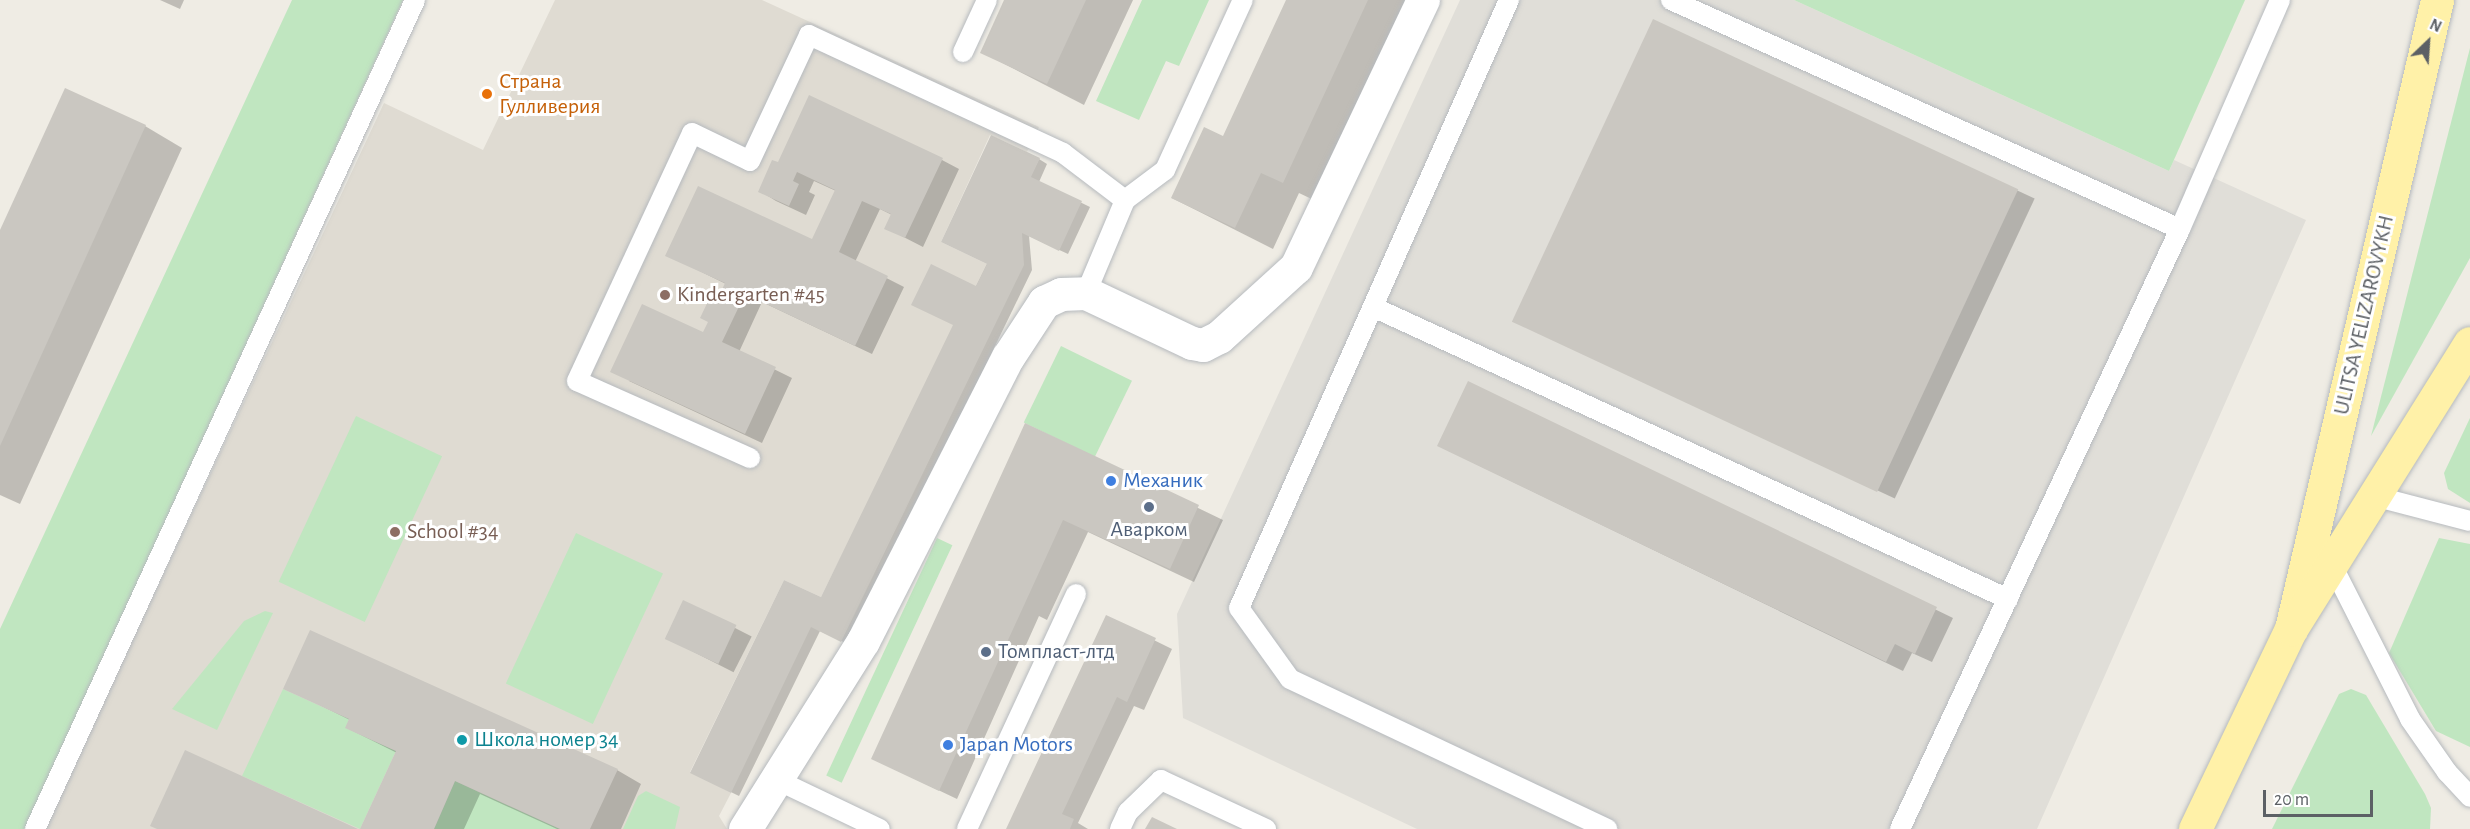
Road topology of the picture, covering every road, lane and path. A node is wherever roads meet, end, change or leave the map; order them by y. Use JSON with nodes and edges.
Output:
{"nodes":[{"id":1,"x":416,"y":0,"type":"edge"},
{"id":2,"x":987,"y":0,"type":"edge"},
{"id":3,"x":1243,"y":0,"type":"edge"},
{"id":4,"x":1422,"y":0,"type":"edge"},
{"id":5,"x":1509,"y":0,"type":"edge"},
{"id":6,"x":1671,"y":0,"type":"edge"},
{"id":7,"x":2280,"y":0,"type":"edge"},
{"id":8,"x":2437,"y":0,"type":"edge"},
{"id":9,"x":963,"y":52,"type":"dead end"},
{"id":10,"x":1125,"y":200,"type":"junction"},
{"id":11,"x":2180,"y":229,"type":"junction"},
{"id":12,"x":1086,"y":293,"type":"junction"},
{"id":13,"x":1373,"y":307,"type":"junction"},
{"id":14,"x":2470,"y":343,"type":"edge"},
{"id":15,"x":750,"y":458,"type":"dead end"},
{"id":16,"x":2374,"y":496,"type":"junction"},
{"id":17,"x":2470,"y":521,"type":"edge"},
{"id":18,"x":2331,"y":563,"type":"junction"},
{"id":19,"x":1076,"y":594,"type":"dead end"},
{"id":20,"x":2008,"y":600,"type":"junction"},
{"id":21,"x":2291,"y":629,"type":"junction"},
{"id":22,"x":775,"y":779,"type":"junction"},
{"id":23,"x":2470,"y":797,"type":"edge"},
{"id":24,"x":35,"y":829,"type":"edge"},
{"id":25,"x":746,"y":829,"type":"edge"},
{"id":26,"x":880,"y":829,"type":"edge"},
{"id":27,"x":967,"y":829,"type":"edge"},
{"id":28,"x":1120,"y":829,"type":"edge"},
{"id":29,"x":1266,"y":829,"type":"edge"},
{"id":30,"x":1607,"y":829,"type":"edge"},
{"id":31,"x":1900,"y":829,"type":"edge"},
{"id":32,"x":2195,"y":829,"type":"edge"}],
"edges":[{"from":1,"to":24,"type":"lane"},
{"from":2,"to":9,"type":"lane"},
{"from":3,"to":10,"type":"lane"},
{"from":4,"to":12,"type":"street"},
{"from":5,"to":13,"type":"lane"},
{"from":6,"to":11,"type":"lane"},
{"from":7,"to":11,"type":"lane"},
{"from":8,"to":21,"type":"main road","name":"ULITSA YELIZAROVYKH"},
{"from":10,"to":12,"type":"lane"},
{"from":10,"to":15,"type":"lane"},
{"from":11,"to":20,"type":"lane"},
{"from":12,"to":22,"type":"street"},
{"from":13,"to":20,"type":"lane"},
{"from":13,"to":30,"type":"lane"},
{"from":14,"to":16,"type":"main road","name":"ULITSA YELIZAROVYKH"},
{"from":16,"to":17,"type":"lane"},
{"from":16,"to":18,"type":"main road","name":"ULITSA YELIZAROVYKH"},
{"from":18,"to":21,"type":"main road","name":"ULITSA YELIZAROVYKH"},
{"from":18,"to":23,"type":"lane"},
{"from":19,"to":27,"type":"lane"},
{"from":20,"to":31,"type":"lane"},
{"from":21,"to":32,"type":"main road","name":"ULITSA YELIZAROVYKH"},
{"from":22,"to":25,"type":"street"},
{"from":22,"to":26,"type":"lane"},
{"from":28,"to":29,"type":"lane"}]}
